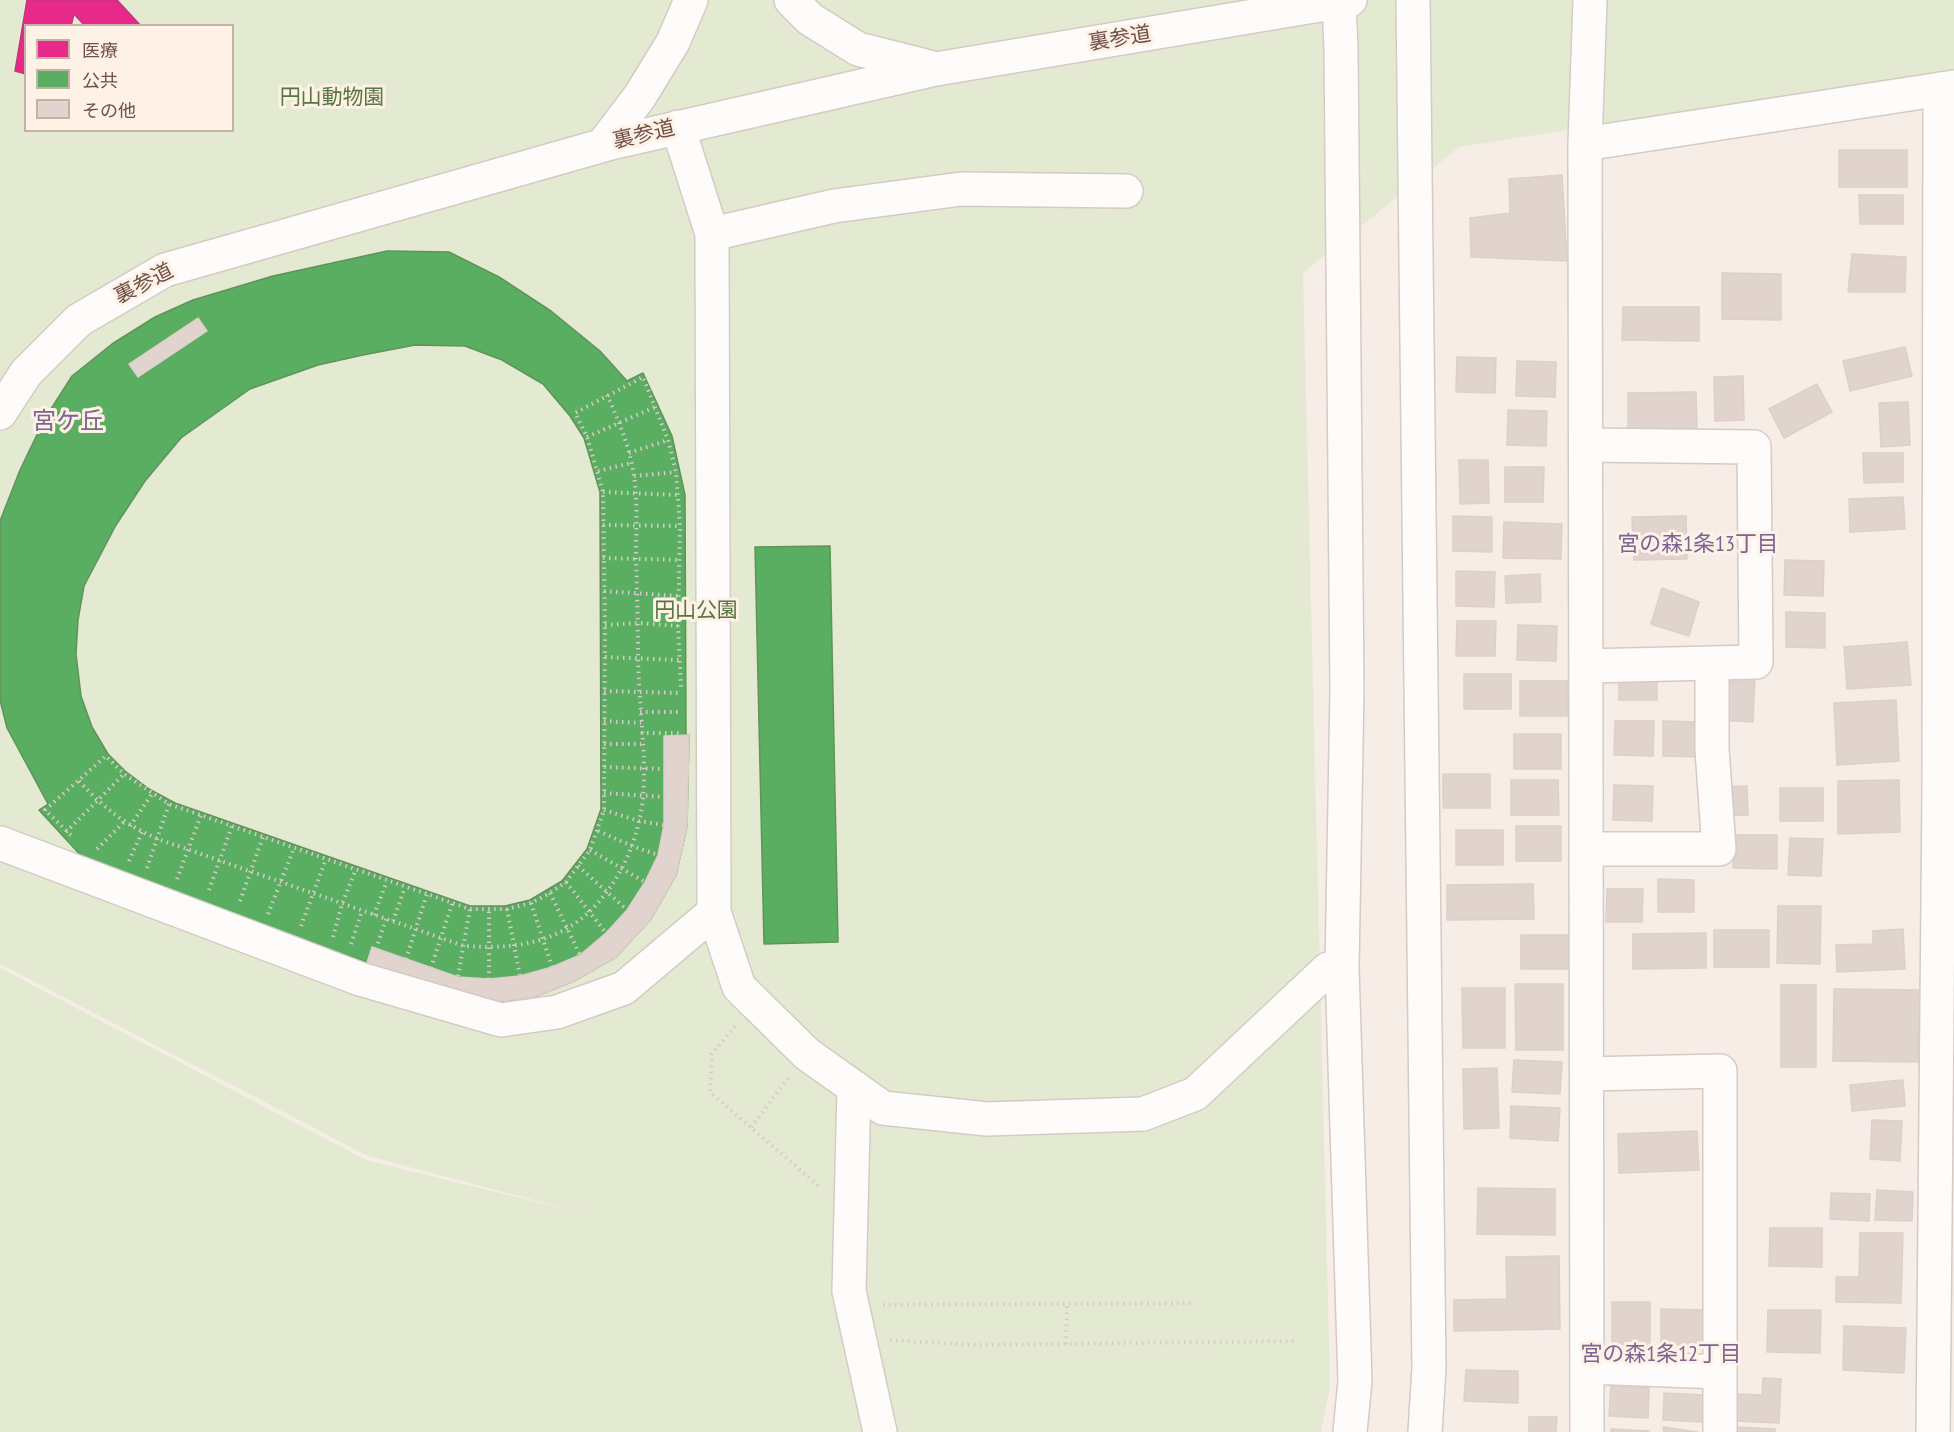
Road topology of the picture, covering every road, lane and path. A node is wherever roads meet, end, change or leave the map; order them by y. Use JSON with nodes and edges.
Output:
{"nodes":[{"id":1,"x":691,"y":0,"type":"edge"},
{"id":2,"x":791,"y":0,"type":"edge"},
{"id":3,"x":1413,"y":0,"type":"edge"},
{"id":4,"x":1590,"y":0,"type":"edge"},
{"id":5,"x":1345,"y":1,"type":"edge"},
{"id":6,"x":936,"y":69,"type":"junction"},
{"id":7,"x":1947,"y":88,"type":"edge"},
{"id":8,"x":678,"y":127,"type":"junction"},
{"id":9,"x":603,"y":144,"type":"junction"},
{"id":10,"x":1585,"y":144,"type":"junction"},
{"id":11,"x":1126,"y":191,"type":"dead end"},
{"id":12,"x":712,"y":234,"type":"junction"},
{"id":13,"x":1946,"y":328,"type":"edge"},
{"id":14,"x":607,"y":395,"type":"junction"},
{"id":15,"x":655,"y":407,"type":"junction"},
{"id":16,"x":0,"y":413,"type":"edge"},
{"id":17,"x":620,"y":423,"type":"junction"},
{"id":18,"x":587,"y":437,"type":"junction"},
{"id":19,"x":668,"y":440,"type":"junction"},
{"id":20,"x":1586,"y":445,"type":"junction"},
{"id":21,"x":629,"y":453,"type":"junction"},
{"id":22,"x":632,"y":463,"type":"junction"},
{"id":23,"x":598,"y":471,"type":"junction"},
{"id":24,"x":676,"y":472,"type":"junction"},
{"id":25,"x":634,"y":476,"type":"junction"},
{"id":26,"x":603,"y":492,"type":"junction"},
{"id":27,"x":636,"y":494,"type":"junction"},
{"id":28,"x":679,"y":495,"type":"junction"},
{"id":29,"x":603,"y":525,"type":"junction"},
{"id":30,"x":636,"y":526,"type":"junction"},
{"id":31,"x":680,"y":526,"type":"junction"},
{"id":32,"x":603,"y":558,"type":"junction"},
{"id":33,"x":636,"y":558,"type":"junction"},
{"id":34,"x":679,"y":560,"type":"junction"},
{"id":35,"x":604,"y":591,"type":"junction"},
{"id":36,"x":637,"y":593,"type":"junction"},
{"id":37,"x":678,"y":596,"type":"junction"},
{"id":38,"x":638,"y":623,"type":"junction"},
{"id":39,"x":605,"y":625,"type":"junction"},
{"id":40,"x":678,"y":626,"type":"junction"},
{"id":41,"x":605,"y":657,"type":"junction"},
{"id":42,"x":638,"y":659,"type":"junction"},
{"id":43,"x":679,"y":660,"type":"junction"},
{"id":44,"x":1712,"y":663,"type":"junction"},
{"id":45,"x":1586,"y":666,"type":"junction"},
{"id":46,"x":604,"y":691,"type":"junction"},
{"id":47,"x":639,"y":691,"type":"junction"},
{"id":48,"x":681,"y":693,"type":"junction"},
{"id":49,"x":640,"y":712,"type":"junction"},
{"id":50,"x":681,"y":712,"type":"junction"},
{"id":51,"x":604,"y":721,"type":"junction"},
{"id":52,"x":641,"y":723,"type":"junction"},
{"id":53,"x":641,"y":734,"type":"junction"},
{"id":54,"x":604,"y":744,"type":"junction"},
{"id":55,"x":642,"y":744,"type":"junction"},
{"id":56,"x":604,"y":767,"type":"junction"},
{"id":57,"x":643,"y":768,"type":"junction"},
{"id":58,"x":665,"y":769,"type":"dead end"},
{"id":59,"x":124,"y":774,"type":"junction"},
{"id":60,"x":79,"y":781,"type":"junction"},
{"id":61,"x":1946,"y":793,"type":"edge"},
{"id":62,"x":152,"y":794,"type":"junction"},
{"id":63,"x":604,"y":794,"type":"junction"},
{"id":64,"x":643,"y":796,"type":"junction"},
{"id":65,"x":665,"y":797,"type":"dead end"},
{"id":66,"x":98,"y":801,"type":"junction"},
{"id":67,"x":169,"y":804,"type":"junction"},
{"id":68,"x":45,"y":810,"type":"dead end"},
{"id":69,"x":604,"y":810,"type":"junction"},
{"id":70,"x":201,"y":815,"type":"junction"},
{"id":71,"x":639,"y":821,"type":"junction"},
{"id":72,"x":124,"y":822,"type":"junction"},
{"id":73,"x":664,"y":825,"type":"dead end"},
{"id":74,"x":130,"y":826,"type":"junction"},
{"id":75,"x":232,"y":826,"type":"junction"},
{"id":76,"x":598,"y":831,"type":"junction"},
{"id":77,"x":66,"y":832,"type":"dead end"},
{"id":78,"x":142,"y":832,"type":"junction"},
{"id":79,"x":263,"y":837,"type":"junction"},
{"id":80,"x":158,"y":839,"type":"junction"},
{"id":81,"x":632,"y":846,"type":"junction"},
{"id":82,"x":2,"y":848,"type":"edge"},
{"id":83,"x":294,"y":848,"type":"junction"},
{"id":84,"x":1587,"y":849,"type":"junction"},
{"id":85,"x":188,"y":850,"type":"junction"},
{"id":86,"x":590,"y":850,"type":"junction"},
{"id":87,"x":92,"y":854,"type":"dead end"},
{"id":88,"x":658,"y":855,"type":"dead end"},
{"id":89,"x":326,"y":859,"type":"junction"},
{"id":90,"x":218,"y":861,"type":"junction"},
{"id":91,"x":129,"y":862,"type":"dead end"},
{"id":92,"x":578,"y":866,"type":"junction"},
{"id":93,"x":356,"y":869,"type":"junction"},
{"id":94,"x":621,"y":869,"type":"junction"},
{"id":95,"x":147,"y":870,"type":"dead end"},
{"id":96,"x":250,"y":872,"type":"junction"},
{"id":97,"x":387,"y":881,"type":"junction"},
{"id":98,"x":176,"y":882,"type":"dead end"},
{"id":99,"x":281,"y":882,"type":"junction"},
{"id":100,"x":566,"y":882,"type":"junction"},
{"id":101,"x":645,"y":882,"type":"dead end"},
{"id":102,"x":405,"y":887,"type":"junction"},
{"id":103,"x":208,"y":892,"type":"dead end"},
{"id":104,"x":550,"y":893,"type":"junction"},
{"id":105,"x":607,"y":893,"type":"junction"},
{"id":106,"x":314,"y":894,"type":"junction"},
{"id":107,"x":427,"y":894,"type":"junction"},
{"id":108,"x":239,"y":903,"type":"dead end"},
{"id":109,"x":453,"y":903,"type":"junction"},
{"id":110,"x":531,"y":903,"type":"junction"},
{"id":111,"x":342,"y":904,"type":"junction"},
{"id":112,"x":470,"y":909,"type":"junction"},
{"id":113,"x":507,"y":909,"type":"junction"},
{"id":114,"x":489,"y":910,"type":"junction"},
{"id":115,"x":627,"y":910,"type":"dead end"},
{"id":116,"x":362,"y":911,"type":"junction"},
{"id":117,"x":714,"y":912,"type":"junction"},
{"id":118,"x":590,"y":914,"type":"junction"},
{"id":119,"x":374,"y":915,"type":"junction"},
{"id":120,"x":386,"y":918,"type":"junction"},
{"id":121,"x":393,"y":921,"type":"junction"},
{"id":122,"x":264,"y":924,"type":"dead end"},
{"id":123,"x":568,"y":928,"type":"junction"},
{"id":124,"x":415,"y":929,"type":"junction"},
{"id":125,"x":606,"y":933,"type":"dead end"},
{"id":126,"x":297,"y":936,"type":"dead end"},
{"id":127,"x":441,"y":939,"type":"junction"},
{"id":128,"x":543,"y":939,"type":"junction"},
{"id":129,"x":464,"y":946,"type":"junction"},
{"id":130,"x":515,"y":946,"type":"junction"},
{"id":131,"x":330,"y":947,"type":"dead end"},
{"id":132,"x":376,"y":948,"type":"dead end"},
{"id":133,"x":490,"y":948,"type":"junction"},
{"id":134,"x":348,"y":953,"type":"dead end"},
{"id":135,"x":580,"y":955,"type":"dead end"},
{"id":136,"x":406,"y":959,"type":"dead end"},
{"id":137,"x":552,"y":967,"type":"dead end"},
{"id":138,"x":431,"y":968,"type":"dead end"},
{"id":139,"x":1342,"y":968,"type":"junction"},
{"id":140,"x":520,"y":976,"type":"dead end"},
{"id":141,"x":458,"y":977,"type":"dead end"},
{"id":142,"x":489,"y":979,"type":"dead end"},
{"id":143,"x":755,"y":1002,"type":"junction"},
{"id":144,"x":807,"y":1054,"type":"junction"},
{"id":145,"x":1587,"y":1074,"type":"junction"},
{"id":146,"x":855,"y":1087,"type":"junction"},
{"id":147,"x":751,"y":1127,"type":"junction"},
{"id":148,"x":852,"y":1214,"type":"junction"},
{"id":149,"x":1193,"y":1303,"type":"dead end"},
{"id":150,"x":853,"y":1305,"type":"junction"},
{"id":151,"x":1068,"y":1305,"type":"junction"},
{"id":152,"x":860,"y":1338,"type":"junction"},
{"id":153,"x":1297,"y":1341,"type":"dead end"},
{"id":154,"x":1066,"y":1344,"type":"junction"},
{"id":155,"x":1588,"y":1367,"type":"junction"},
{"id":156,"x":1720,"y":1372,"type":"junction"},
{"id":157,"x":880,"y":1432,"type":"edge"},
{"id":158,"x":1350,"y":1432,"type":"edge"},
{"id":159,"x":1425,"y":1432,"type":"edge"},
{"id":160,"x":1587,"y":1432,"type":"edge"},
{"id":161,"x":1720,"y":1432,"type":"edge"},
{"id":162,"x":1934,"y":1432,"type":"edge"}],
"edges":[{"from":1,"to":9,"type":"street"},
{"from":2,"to":6,"type":"street"},
{"from":3,"to":159,"type":"street"},
{"from":4,"to":10,"type":"street"},
{"from":5,"to":6,"type":"street","name":"裏参道"},
{"from":5,"to":139,"type":"street"},
{"from":6,"to":8,"type":"street","name":"裏参道"},
{"from":7,"to":10,"type":"street"},
{"from":7,"to":13,"type":"street"},
{"from":8,"to":9,"type":"street","name":"裏参道"},
{"from":8,"to":12,"type":"street"},
{"from":9,"to":16,"type":"street","name":"裏参道"},
{"from":10,"to":20,"type":"street"},
{"from":11,"to":12,"type":"street"},
{"from":12,"to":117,"type":"street"},
{"from":13,"to":61,"type":"street"},
{"from":14,"to":15,"type":"path"},
{"from":14,"to":17,"type":"path"},
{"from":14,"to":18,"type":"path"},
{"from":15,"to":17,"type":"path"},
{"from":15,"to":19,"type":"path"},
{"from":17,"to":18,"type":"path"},
{"from":17,"to":21,"type":"path"},
{"from":18,"to":23,"type":"path"},
{"from":19,"to":21,"type":"path"},
{"from":19,"to":24,"type":"path"},
{"from":20,"to":44,"type":"street"},
{"from":20,"to":45,"type":"street"},
{"from":21,"to":22,"type":"path"},
{"from":22,"to":23,"type":"path"},
{"from":22,"to":25,"type":"path"},
{"from":23,"to":26,"type":"path"},
{"from":24,"to":25,"type":"path"},
{"from":24,"to":28,"type":"path"},
{"from":25,"to":27,"type":"path"},
{"from":26,"to":27,"type":"path"},
{"from":26,"to":29,"type":"path"},
{"from":27,"to":28,"type":"path"},
{"from":27,"to":30,"type":"path"},
{"from":28,"to":31,"type":"path"},
{"from":29,"to":30,"type":"path"},
{"from":29,"to":32,"type":"path"},
{"from":30,"to":31,"type":"path"},
{"from":30,"to":33,"type":"path"},
{"from":31,"to":34,"type":"path"},
{"from":32,"to":33,"type":"path"},
{"from":32,"to":35,"type":"path"},
{"from":33,"to":34,"type":"path"},
{"from":33,"to":36,"type":"path"},
{"from":34,"to":37,"type":"path"},
{"from":35,"to":36,"type":"path"},
{"from":35,"to":39,"type":"path"},
{"from":36,"to":37,"type":"path"},
{"from":36,"to":38,"type":"path"},
{"from":37,"to":40,"type":"path"},
{"from":38,"to":39,"type":"path"},
{"from":38,"to":40,"type":"path"},
{"from":38,"to":42,"type":"path"},
{"from":39,"to":41,"type":"path"},
{"from":40,"to":43,"type":"path"},
{"from":41,"to":42,"type":"path"},
{"from":41,"to":46,"type":"path"},
{"from":42,"to":43,"type":"path"},
{"from":42,"to":47,"type":"path"},
{"from":43,"to":48,"type":"path"},
{"from":44,"to":45,"type":"street"},
{"from":44,"to":84,"type":"street"},
{"from":45,"to":84,"type":"street"},
{"from":46,"to":47,"type":"path"},
{"from":46,"to":51,"type":"path"},
{"from":47,"to":48,"type":"path"},
{"from":47,"to":49,"type":"path"},
{"from":48,"to":50,"type":"path"},
{"from":49,"to":50,"type":"path"},
{"from":49,"to":52,"type":"path"},
{"from":50,"to":53,"type":"path"},
{"from":51,"to":52,"type":"path"},
{"from":51,"to":54,"type":"path"},
{"from":52,"to":53,"type":"path"},
{"from":53,"to":55,"type":"path"},
{"from":54,"to":55,"type":"path"},
{"from":54,"to":56,"type":"path"},
{"from":55,"to":57,"type":"path"},
{"from":56,"to":57,"type":"path"},
{"from":56,"to":63,"type":"path"},
{"from":57,"to":58,"type":"path"},
{"from":57,"to":64,"type":"path"},
{"from":59,"to":60,"type":"path"},
{"from":59,"to":62,"type":"path"},
{"from":59,"to":66,"type":"path"},
{"from":60,"to":66,"type":"path"},
{"from":60,"to":68,"type":"path"},
{"from":61,"to":162,"type":"street"},
{"from":62,"to":67,"type":"path"},
{"from":62,"to":74,"type":"path"},
{"from":63,"to":64,"type":"path"},
{"from":63,"to":69,"type":"path"},
{"from":64,"to":65,"type":"path"},
{"from":64,"to":71,"type":"path"},
{"from":66,"to":72,"type":"path"},
{"from":66,"to":77,"type":"path"},
{"from":67,"to":70,"type":"path"},
{"from":67,"to":80,"type":"path"},
{"from":69,"to":71,"type":"path"},
{"from":69,"to":76,"type":"path"},
{"from":70,"to":75,"type":"path"},
{"from":70,"to":85,"type":"path"},
{"from":71,"to":73,"type":"path"},
{"from":71,"to":81,"type":"path"},
{"from":72,"to":74,"type":"path"},
{"from":72,"to":87,"type":"path"},
{"from":74,"to":78,"type":"path"},
{"from":75,"to":79,"type":"path"},
{"from":75,"to":90,"type":"path"},
{"from":76,"to":81,"type":"path"},
{"from":76,"to":86,"type":"path"},
{"from":78,"to":80,"type":"path"},
{"from":78,"to":91,"type":"path"},
{"from":79,"to":83,"type":"path"},
{"from":79,"to":96,"type":"path"},
{"from":80,"to":85,"type":"path"},
{"from":80,"to":95,"type":"path"},
{"from":81,"to":88,"type":"path"},
{"from":81,"to":94,"type":"path"},
{"from":82,"to":117,"type":"street"},
{"from":83,"to":89,"type":"path"},
{"from":83,"to":99,"type":"path"},
{"from":84,"to":145,"type":"street"},
{"from":85,"to":90,"type":"path"},
{"from":85,"to":98,"type":"path"},
{"from":86,"to":92,"type":"path"},
{"from":86,"to":94,"type":"path"},
{"from":89,"to":93,"type":"path"},
{"from":89,"to":106,"type":"path"},
{"from":90,"to":96,"type":"path"},
{"from":90,"to":103,"type":"path"},
{"from":92,"to":100,"type":"path"},
{"from":92,"to":105,"type":"path"},
{"from":93,"to":97,"type":"path"},
{"from":93,"to":111,"type":"path"},
{"from":94,"to":101,"type":"path"},
{"from":94,"to":105,"type":"path"},
{"from":96,"to":99,"type":"path"},
{"from":96,"to":108,"type":"path"},
{"from":97,"to":102,"type":"path"},
{"from":97,"to":119,"type":"path"},
{"from":99,"to":106,"type":"path"},
{"from":99,"to":122,"type":"path"},
{"from":100,"to":104,"type":"path"},
{"from":100,"to":118,"type":"path"},
{"from":102,"to":107,"type":"path"},
{"from":102,"to":121,"type":"path"},
{"from":104,"to":110,"type":"path"},
{"from":104,"to":123,"type":"path"},
{"from":105,"to":115,"type":"path"},
{"from":105,"to":118,"type":"path"},
{"from":106,"to":111,"type":"path"},
{"from":106,"to":126,"type":"path"},
{"from":107,"to":109,"type":"path"},
{"from":107,"to":124,"type":"path"},
{"from":109,"to":112,"type":"path"},
{"from":109,"to":127,"type":"path"},
{"from":110,"to":113,"type":"path"},
{"from":110,"to":128,"type":"path"},
{"from":111,"to":116,"type":"path"},
{"from":111,"to":131,"type":"path"},
{"from":112,"to":114,"type":"path"},
{"from":112,"to":129,"type":"path"},
{"from":113,"to":114,"type":"path"},
{"from":113,"to":130,"type":"path"},
{"from":114,"to":133,"type":"path"},
{"from":116,"to":119,"type":"path"},
{"from":116,"to":134,"type":"path"},
{"from":117,"to":143,"type":"street"},
{"from":118,"to":123,"type":"path"},
{"from":118,"to":125,"type":"path"},
{"from":119,"to":120,"type":"path"},
{"from":120,"to":121,"type":"path"},
{"from":120,"to":132,"type":"path"},
{"from":121,"to":124,"type":"path"},
{"from":123,"to":128,"type":"path"},
{"from":123,"to":135,"type":"path"},
{"from":124,"to":127,"type":"path"},
{"from":124,"to":136,"type":"path"},
{"from":127,"to":129,"type":"path"},
{"from":127,"to":138,"type":"path"},
{"from":128,"to":130,"type":"path"},
{"from":128,"to":137,"type":"path"},
{"from":129,"to":133,"type":"path"},
{"from":129,"to":141,"type":"path"},
{"from":130,"to":133,"type":"path"},
{"from":130,"to":140,"type":"path"},
{"from":133,"to":142,"type":"path"},
{"from":139,"to":146,"type":"street"},
{"from":139,"to":158,"type":"street"},
{"from":143,"to":144,"type":"street"},
{"from":143,"to":147,"type":"path"},
{"from":144,"to":146,"type":"street"},
{"from":144,"to":147,"type":"path"},
{"from":145,"to":155,"type":"street"},
{"from":145,"to":156,"type":"street"},
{"from":146,"to":148,"type":"street"},
{"from":147,"to":148,"type":"path"},
{"from":148,"to":150,"type":"street"},
{"from":149,"to":151,"type":"path"},
{"from":150,"to":151,"type":"path"},
{"from":150,"to":152,"type":"street"},
{"from":151,"to":154,"type":"path"},
{"from":152,"to":154,"type":"path"},
{"from":152,"to":157,"type":"street"},
{"from":153,"to":154,"type":"path"},
{"from":155,"to":156,"type":"street"},
{"from":155,"to":160,"type":"street"},
{"from":156,"to":161,"type":"street"}]}
